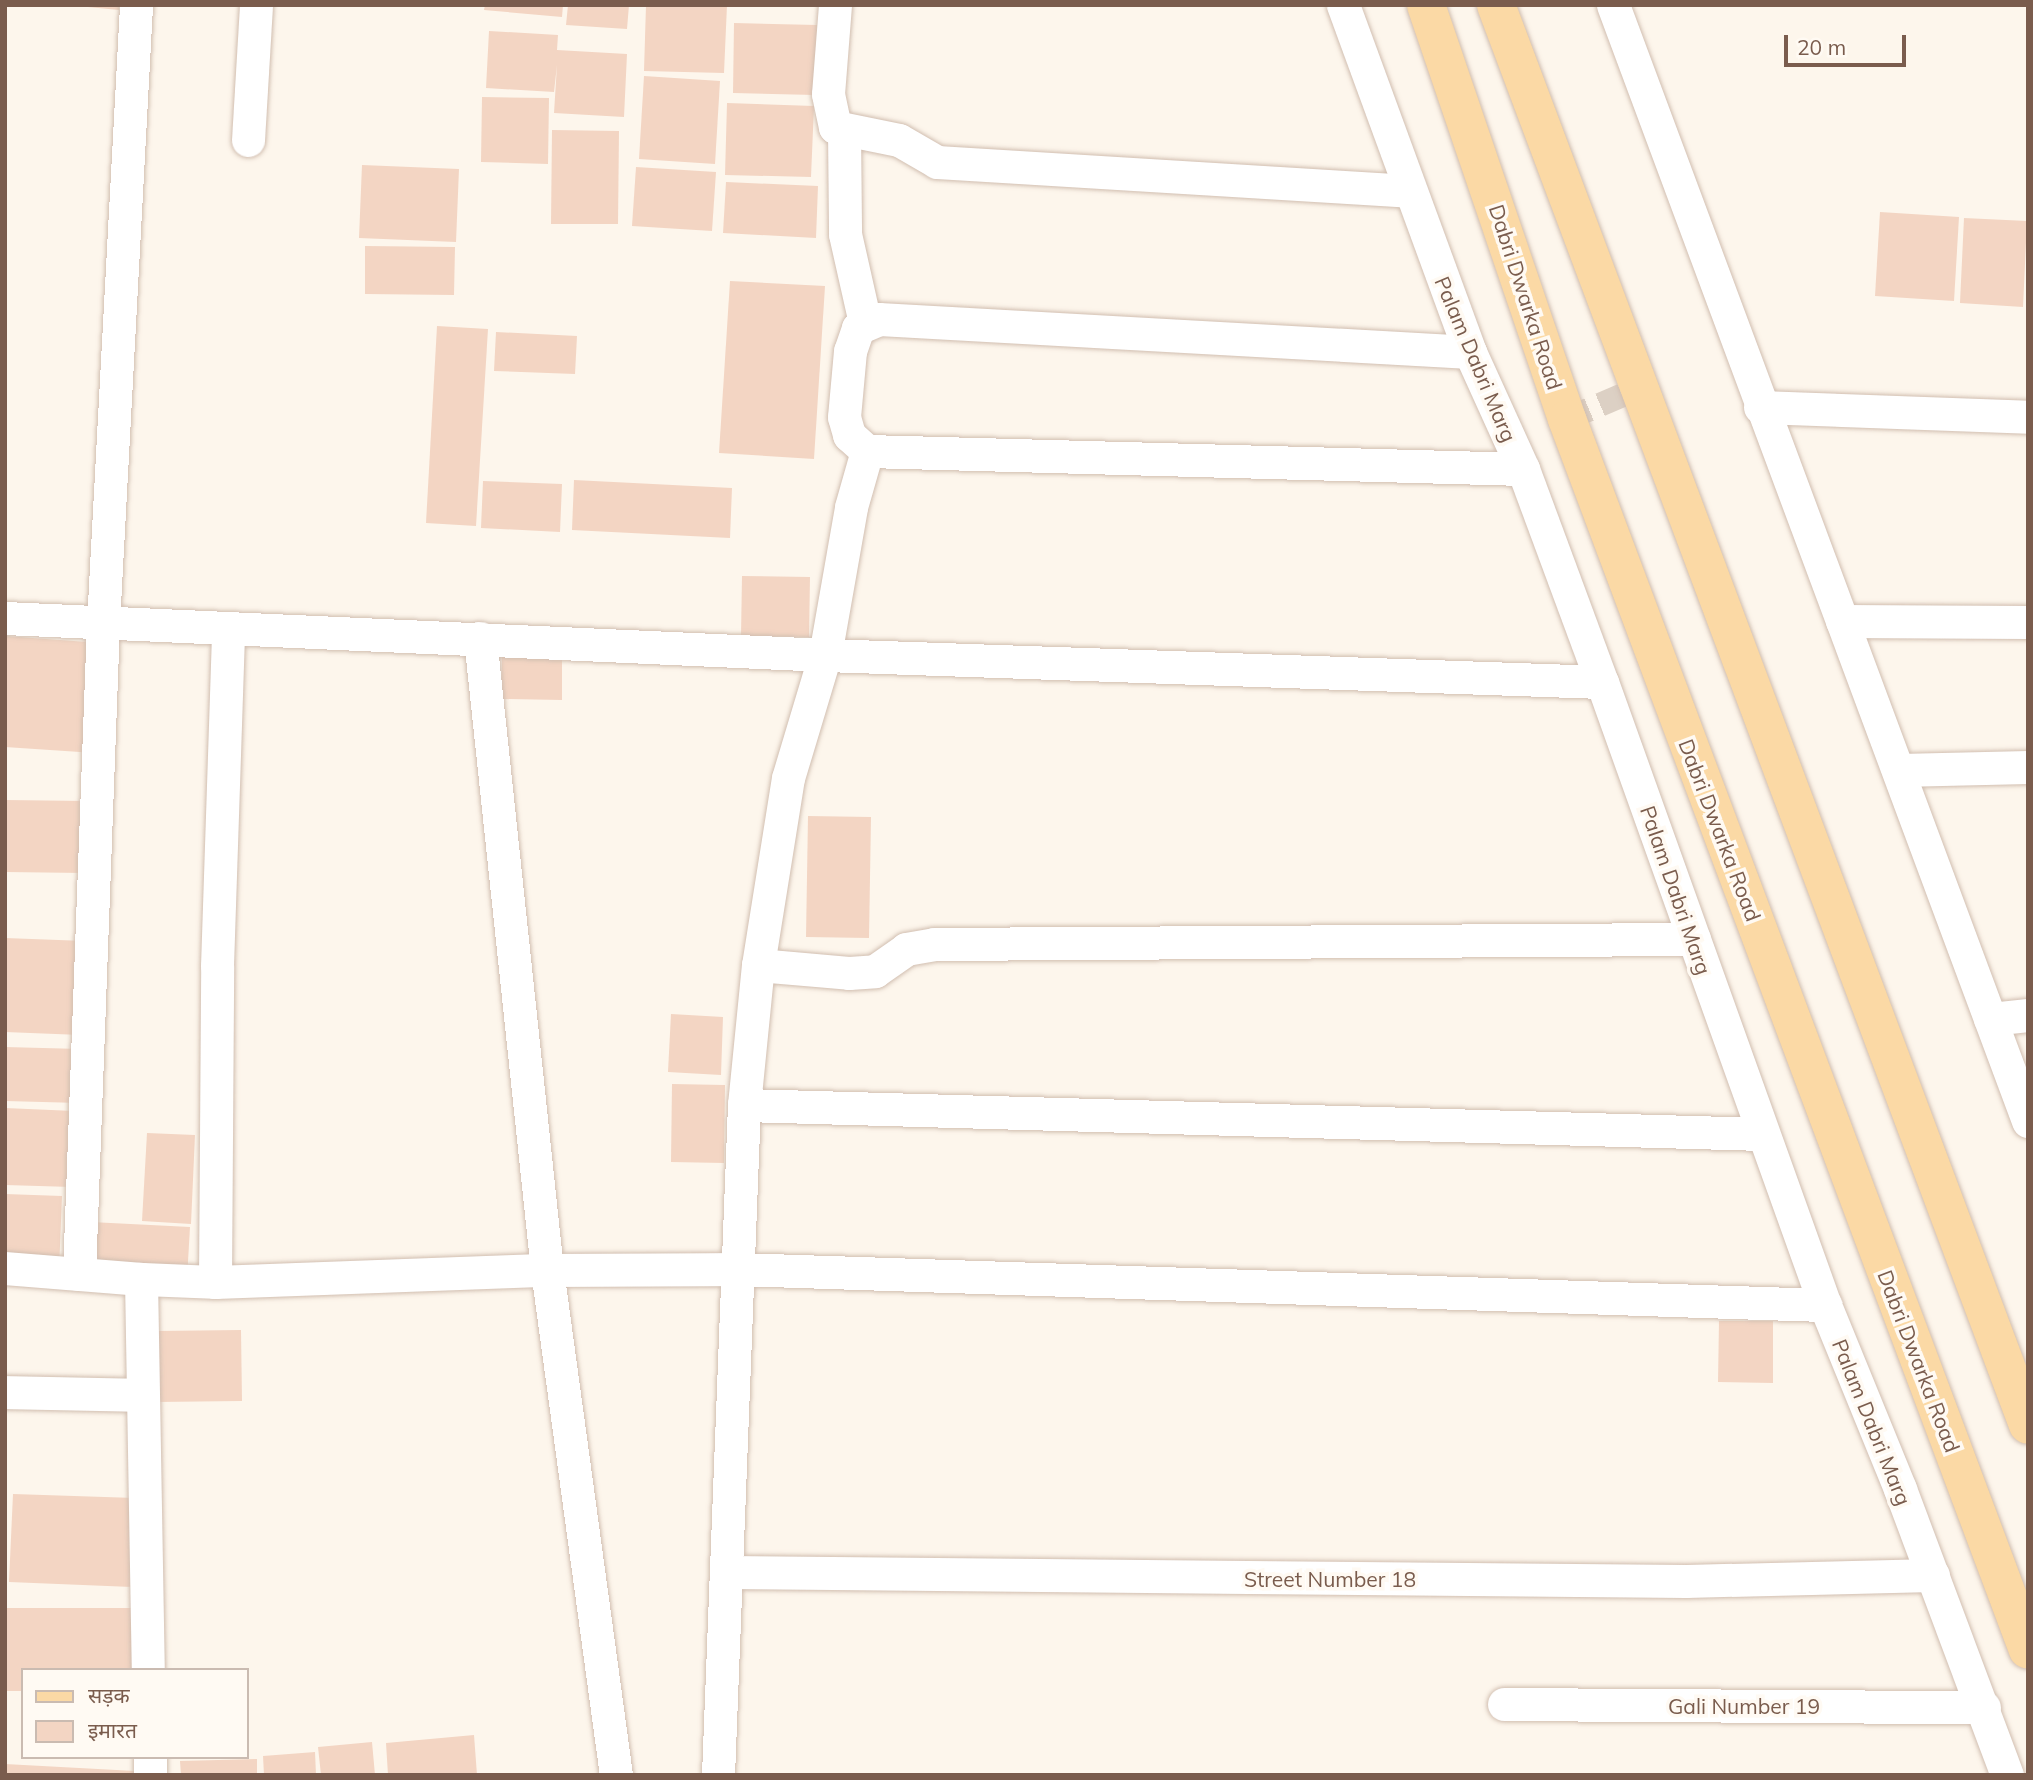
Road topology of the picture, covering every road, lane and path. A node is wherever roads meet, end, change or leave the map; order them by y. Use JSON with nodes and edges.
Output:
{"nodes":[{"id":1,"x":136,"y":5,"type":"edge"},
{"id":2,"x":256,"y":5,"type":"edge"},
{"id":3,"x":835,"y":5,"type":"edge"},
{"id":4,"x":1343,"y":5,"type":"edge"},
{"id":5,"x":1426,"y":5,"type":"edge"},
{"id":6,"x":1496,"y":5,"type":"edge"},
{"id":7,"x":1613,"y":5,"type":"edge"},
{"id":8,"x":844,"y":131,"type":"junction"},
{"id":9,"x":248,"y":140,"type":"dead end"},
{"id":10,"x":1409,"y":191,"type":"junction"},
{"id":11,"x":865,"y":323,"type":"junction"},
{"id":12,"x":1470,"y":352,"type":"junction"},
{"id":13,"x":1760,"y":407,"type":"junction"},
{"id":14,"x":2028,"y":417,"type":"edge"},
{"id":15,"x":867,"y":451,"type":"junction"},
{"id":16,"x":1522,"y":469,"type":"junction"},
{"id":17,"x":5,"y":618,"type":"edge"},
{"id":18,"x":1842,"y":621,"type":"junction"},
{"id":19,"x":2028,"y":622,"type":"edge"},
{"id":20,"x":103,"y":623,"type":"junction"},
{"id":21,"x":228,"y":629,"type":"junction"},
{"id":22,"x":480,"y":638,"type":"junction"},
{"id":23,"x":824,"y":655,"type":"junction"},
{"id":24,"x":1602,"y":682,"type":"junction"},
{"id":25,"x":2028,"y":767,"type":"edge"},
{"id":26,"x":1899,"y":770,"type":"junction"},
{"id":27,"x":1694,"y":939,"type":"junction"},
{"id":28,"x":758,"y":965,"type":"junction"},
{"id":29,"x":2028,"y":1015,"type":"edge"},
{"id":30,"x":1990,"y":1019,"type":"junction"},
{"id":31,"x":744,"y":1105,"type":"junction"},
{"id":32,"x":2028,"y":1121,"type":"edge"},
{"id":33,"x":1761,"y":1134,"type":"junction"},
{"id":34,"x":5,"y":1268,"type":"edge"},
{"id":35,"x":738,"y":1269,"type":"junction"},
{"id":36,"x":547,"y":1270,"type":"junction"},
{"id":37,"x":79,"y":1274,"type":"junction"},
{"id":38,"x":141,"y":1279,"type":"junction"},
{"id":39,"x":215,"y":1282,"type":"junction"},
{"id":40,"x":1825,"y":1305,"type":"junction"},
{"id":41,"x":5,"y":1392,"type":"edge"},
{"id":42,"x":143,"y":1395,"type":"junction"},
{"id":43,"x":2028,"y":1424,"type":"edge"},
{"id":44,"x":728,"y":1572,"type":"junction"},
{"id":45,"x":1933,"y":1575,"type":"junction"},
{"id":46,"x":2028,"y":1650,"type":"edge"},
{"id":47,"x":148,"y":1668,"type":"edge"},
{"id":48,"x":1504,"y":1704,"type":"dead end"},
{"id":49,"x":1984,"y":1707,"type":"junction"},
{"id":50,"x":616,"y":1775,"type":"edge"},
{"id":51,"x":718,"y":1775,"type":"edge"},
{"id":52,"x":2007,"y":1775,"type":"edge"}],
"edges":[{"from":1,"to":20,"type":"street"},
{"from":2,"to":9,"type":"street"},
{"from":3,"to":8,"type":"street"},
{"from":4,"to":10,"type":"street","name":"Palam Dabri Marg"},
{"from":5,"to":46,"type":"main road","name":"Dabri Dwarka Road"},
{"from":6,"to":43,"type":"main road"},
{"from":7,"to":13,"type":"street"},
{"from":8,"to":10,"type":"street"},
{"from":8,"to":11,"type":"street"},
{"from":10,"to":12,"type":"street","name":"Palam Dabri Marg"},
{"from":11,"to":12,"type":"street"},
{"from":11,"to":15,"type":"street"},
{"from":12,"to":16,"type":"street","name":"Palam Dabri Marg"},
{"from":13,"to":14,"type":"street"},
{"from":13,"to":18,"type":"street"},
{"from":15,"to":16,"type":"street"},
{"from":15,"to":23,"type":"street"},
{"from":16,"to":24,"type":"street","name":"Palam Dabri Marg"},
{"from":17,"to":20,"type":"street"},
{"from":18,"to":19,"type":"street"},
{"from":18,"to":26,"type":"street"},
{"from":20,"to":21,"type":"street"},
{"from":20,"to":37,"type":"street"},
{"from":21,"to":22,"type":"street"},
{"from":21,"to":39,"type":"street"},
{"from":22,"to":23,"type":"street"},
{"from":22,"to":36,"type":"street"},
{"from":23,"to":24,"type":"street"},
{"from":23,"to":28,"type":"street"},
{"from":24,"to":27,"type":"street","name":"Palam Dabri Marg"},
{"from":25,"to":26,"type":"street"},
{"from":26,"to":30,"type":"street"},
{"from":27,"to":28,"type":"street"},
{"from":27,"to":33,"type":"street","name":"Palam Dabri Marg"},
{"from":28,"to":31,"type":"street"},
{"from":29,"to":30,"type":"street"},
{"from":30,"to":32,"type":"street"},
{"from":31,"to":33,"type":"street"},
{"from":31,"to":35,"type":"street"},
{"from":33,"to":40,"type":"street","name":"Palam Dabri Marg"},
{"from":34,"to":37,"type":"street"},
{"from":35,"to":36,"type":"street"},
{"from":35,"to":40,"type":"street"},
{"from":35,"to":44,"type":"street"},
{"from":36,"to":39,"type":"street"},
{"from":36,"to":50,"type":"street"},
{"from":37,"to":38,"type":"street"},
{"from":38,"to":39,"type":"street"},
{"from":38,"to":42,"type":"street"},
{"from":40,"to":45,"type":"street","name":"Palam Dabri Marg"},
{"from":41,"to":42,"type":"street"},
{"from":42,"to":47,"type":"street"},
{"from":44,"to":45,"type":"street","name":"Street Number 18"},
{"from":44,"to":51,"type":"street"},
{"from":45,"to":49,"type":"street","name":"Palam Dabri Marg"},
{"from":48,"to":49,"type":"street","name":"Gali Number 19"},
{"from":49,"to":52,"type":"street","name":"Palam Dabri Marg"}]}
